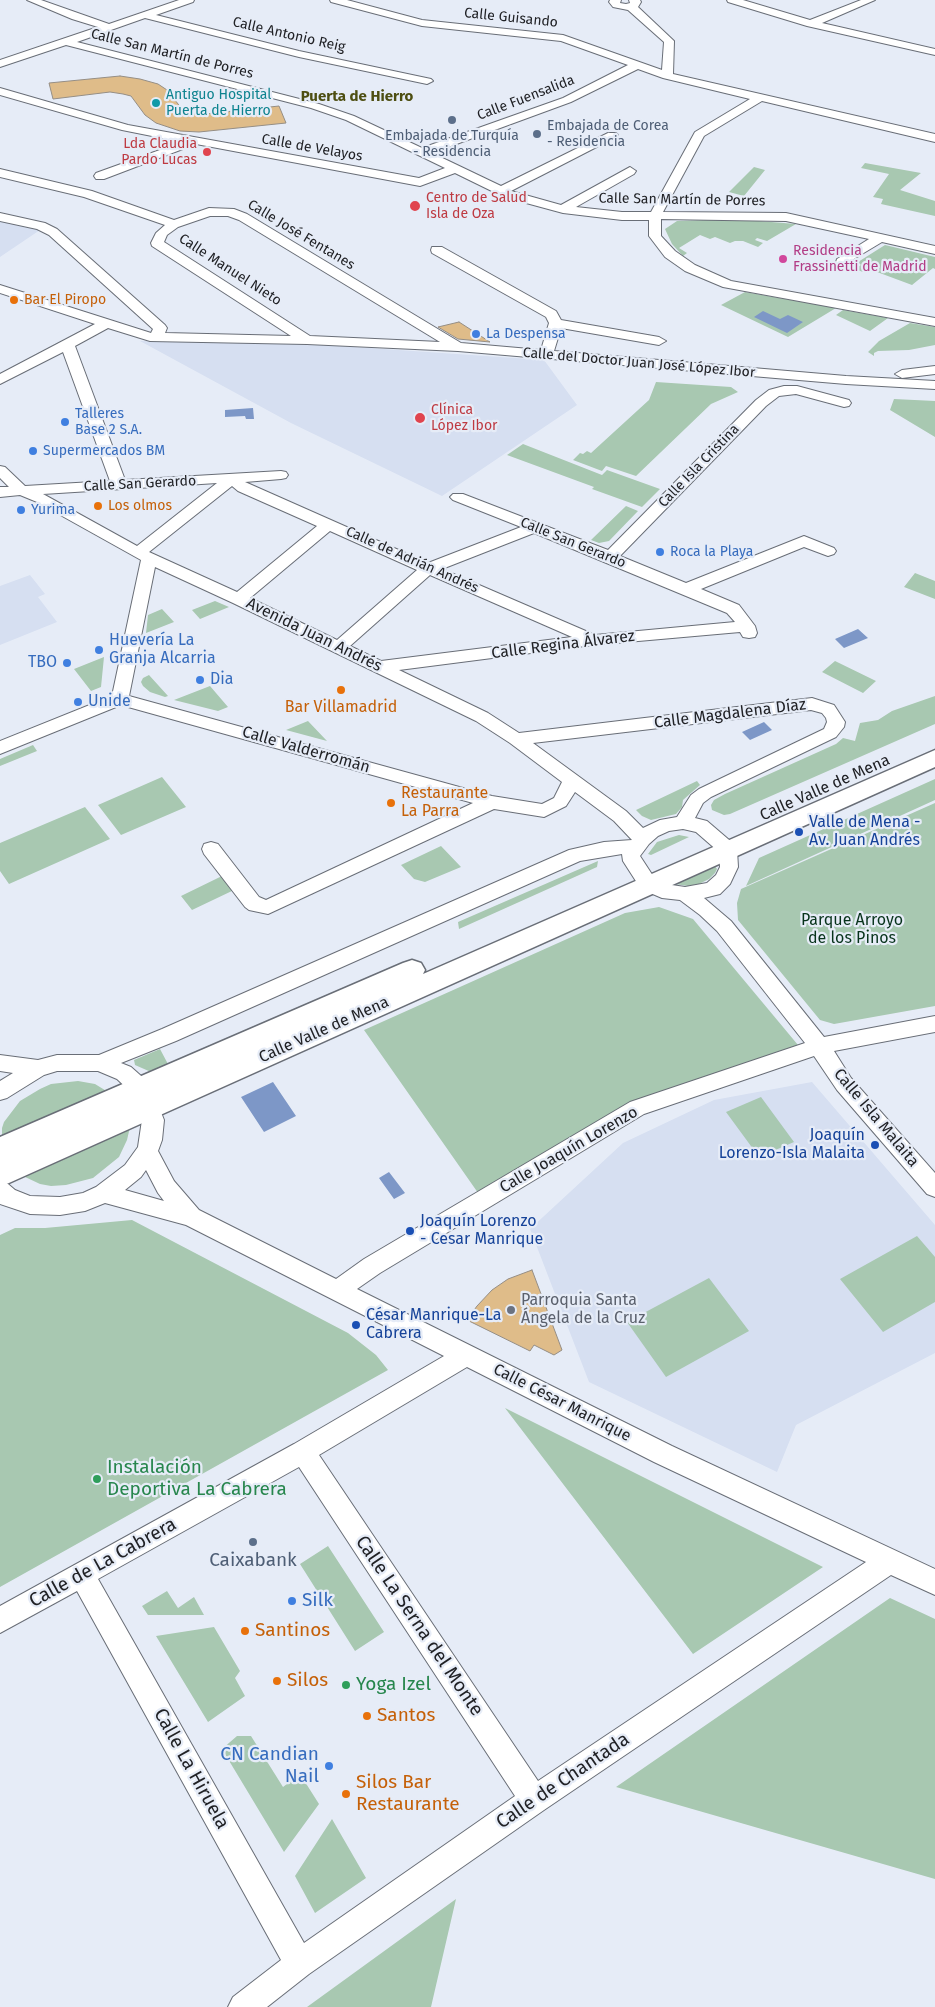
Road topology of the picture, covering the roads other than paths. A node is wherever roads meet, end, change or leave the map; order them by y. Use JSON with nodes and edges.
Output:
{"nodes":[{"id":1,"x":32,"y":0,"type":"edge"},
{"id":2,"x":335,"y":0,"type":"edge"},
{"id":3,"x":613,"y":0,"type":"edge"},
{"id":4,"x":732,"y":0,"type":"edge"},
{"id":5,"x":870,"y":0,"type":"edge"},
{"id":6,"x":182,"y":1,"type":"edge"},
{"id":7,"x":632,"y":3,"type":"edge"},
{"id":8,"x":145,"y":15,"type":"junction"},
{"id":9,"x":811,"y":24,"type":"junction"},
{"id":10,"x":108,"y":27,"type":"junction"},
{"id":11,"x":935,"y":40,"type":"edge"},
{"id":12,"x":65,"y":42,"type":"junction"},
{"id":13,"x":918,"y":48,"type":"junction"},
{"id":14,"x":935,"y":52,"type":"edge"},
{"id":15,"x":0,"y":64,"type":"edge"},
{"id":16,"x":637,"y":65,"type":"junction"},
{"id":17,"x":668,"y":76,"type":"junction"},
{"id":18,"x":427,"y":81,"type":"dead end"},
{"id":19,"x":0,"y":91,"type":"edge"},
{"id":20,"x":764,"y":101,"type":"junction"},
{"id":21,"x":612,"y":135,"type":"dead end"},
{"id":22,"x":935,"y":138,"type":"edge"},
{"id":23,"x":193,"y":142,"type":"junction"},
{"id":24,"x":423,"y":152,"type":"junction"},
{"id":25,"x":454,"y":170,"type":"junction"},
{"id":26,"x":630,"y":171,"type":"dead end"},
{"id":27,"x":0,"y":173,"type":"edge"},
{"id":28,"x":100,"y":176,"type":"dead end"},
{"id":29,"x":501,"y":191,"type":"junction"},
{"id":30,"x":563,"y":209,"type":"junction"},
{"id":31,"x":655,"y":216,"type":"junction"},
{"id":32,"x":0,"y":217,"type":"edge"},
{"id":33,"x":174,"y":224,"type":"junction"},
{"id":34,"x":880,"y":238,"type":"junction"},
{"id":35,"x":437,"y":250,"type":"dead end"},
{"id":36,"x":935,"y":250,"type":"edge"},
{"id":37,"x":842,"y":262,"type":"dead end"},
{"id":38,"x":3,"y":292,"type":"edge"},
{"id":39,"x":935,"y":322,"type":"edge"},
{"id":40,"x":556,"y":323,"type":"junction"},
{"id":41,"x":105,"y":324,"type":"junction"},
{"id":42,"x":156,"y":337,"type":"junction"},
{"id":43,"x":307,"y":340,"type":"junction"},
{"id":44,"x":659,"y":342,"type":"dead end"},
{"id":45,"x":67,"y":344,"type":"junction"},
{"id":46,"x":458,"y":347,"type":"junction"},
{"id":47,"x":546,"y":355,"type":"junction"},
{"id":48,"x":935,"y":370,"type":"edge"},
{"id":49,"x":739,"y":371,"type":"junction"},
{"id":50,"x":0,"y":380,"type":"edge"},
{"id":51,"x":883,"y":382,"type":"junction"},
{"id":52,"x":935,"y":386,"type":"edge"},
{"id":53,"x":761,"y":403,"type":"junction"},
{"id":54,"x":844,"y":403,"type":"dead end"},
{"id":55,"x":0,"y":470,"type":"edge"},
{"id":56,"x":281,"y":475,"type":"dead end"},
{"id":57,"x":232,"y":479,"type":"junction"},
{"id":58,"x":119,"y":484,"type":"junction"},
{"id":59,"x":22,"y":491,"type":"junction"},
{"id":60,"x":0,"y":492,"type":"edge"},
{"id":61,"x":458,"y":497,"type":"dead end"},
{"id":62,"x":329,"y":524,"type":"junction"},
{"id":63,"x":535,"y":527,"type":"junction"},
{"id":64,"x":828,"y":551,"type":"dead end"},
{"id":65,"x":143,"y":556,"type":"junction"},
{"id":66,"x":610,"y":557,"type":"junction"},
{"id":67,"x":429,"y":568,"type":"junction"},
{"id":68,"x":687,"y":589,"type":"junction"},
{"id":69,"x":239,"y":599,"type":"junction"},
{"id":70,"x":748,"y":630,"type":"joint"},
{"id":71,"x":594,"y":640,"type":"junction"},
{"id":72,"x":338,"y":648,"type":"junction"},
{"id":73,"x":378,"y":667,"type":"junction"},
{"id":74,"x":120,"y":698,"type":"junction"},
{"id":75,"x":516,"y":739,"type":"junction"},
{"id":76,"x":935,"y":740,"type":"edge"},
{"id":77,"x":0,"y":748,"type":"edge"},
{"id":78,"x":935,"y":758,"type":"edge"},
{"id":79,"x":572,"y":781,"type":"junction"},
{"id":80,"x":492,"y":802,"type":"junction"},
{"id":81,"x":683,"y":823,"type":"junction"},
{"id":82,"x":722,"y":844,"type":"junction"},
{"id":83,"x":212,"y":849,"type":"dead end"},
{"id":84,"x":643,"y":854,"type":"junction"},
{"id":85,"x":713,"y":889,"type":"junction"},
{"id":86,"x":685,"y":894,"type":"junction"},
{"id":87,"x":724,"y":926,"type":"junction"},
{"id":88,"x":935,"y":1024,"type":"edge"},
{"id":89,"x":819,"y":1046,"type":"junction"},
{"id":90,"x":0,"y":1063,"type":"edge"},
{"id":91,"x":100,"y":1063,"type":"junction"},
{"id":92,"x":38,"y":1068,"type":"junction"},
{"id":93,"x":0,"y":1092,"type":"edge"},
{"id":94,"x":146,"y":1098,"type":"junction"},
{"id":95,"x":0,"y":1150,"type":"edge"},
{"id":96,"x":147,"y":1151,"type":"junction"},
{"id":97,"x":0,"y":1175,"type":"edge"},
{"id":98,"x":935,"y":1188,"type":"edge"},
{"id":99,"x":0,"y":1191,"type":"edge"},
{"id":100,"x":104,"y":1194,"type":"junction"},
{"id":101,"x":30,"y":1205,"type":"junction"},
{"id":102,"x":0,"y":1211,"type":"edge"},
{"id":103,"x":191,"y":1217,"type":"junction"},
{"id":104,"x":338,"y":1290,"type":"junction"},
{"id":105,"x":466,"y":1355,"type":"junction"},
{"id":106,"x":303,"y":1452,"type":"junction"},
{"id":107,"x":888,"y":1562,"type":"junction"},
{"id":108,"x":82,"y":1575,"type":"junction"},
{"id":109,"x":935,"y":1582,"type":"edge"},
{"id":110,"x":0,"y":1620,"type":"edge"},
{"id":111,"x":534,"y":1800,"type":"junction"},
{"id":112,"x":300,"y":1964,"type":"junction"},
{"id":113,"x":243,"y":2007,"type":"edge"}],
"edges":[{"from":1,"to":10,"type":"street"},
{"from":2,"to":16,"type":"street","name":"Calle Guisando"},
{"from":3,"to":7,"type":"street"},
{"from":4,"to":9,"type":"street"},
{"from":5,"to":9,"type":"street"},
{"from":6,"to":8,"type":"street"},
{"from":7,"to":17,"type":"street"},
{"from":8,"to":10,"type":"street"},
{"from":8,"to":18,"type":"street","name":"Calle Antonio Reig"},
{"from":9,"to":13,"type":"street"},
{"from":10,"to":12,"type":"street"},
{"from":11,"to":13,"type":"street"},
{"from":12,"to":15,"type":"street"},
{"from":12,"to":24,"type":"street","name":"Calle San Martín de Porres"},
{"from":13,"to":14,"type":"street"},
{"from":16,"to":17,"type":"street","name":"Calle Guisando"},
{"from":16,"to":24,"type":"street","name":"Calle Fuensalida"},
{"from":17,"to":20,"type":"street","name":"Calle Guisando"},
{"from":19,"to":23,"type":"street","name":"Calle de Velayos"},
{"from":20,"to":22,"type":"street","name":"Calle Guisando"},
{"from":20,"to":31,"type":"street"},
{"from":21,"to":29,"type":"street"},
{"from":23,"to":25,"type":"street","name":"Calle de Velayos"},
{"from":23,"to":28,"type":"street"},
{"from":24,"to":25,"type":"street","name":"Calle San Martín de Porres"},
{"from":25,"to":29,"type":"street","name":"Calle San Martín de Porres"},
{"from":26,"to":30,"type":"street"},
{"from":27,"to":33,"type":"street"},
{"from":29,"to":30,"type":"street","name":"Calle San Martín de Porres"},
{"from":30,"to":31,"type":"street","name":"Calle San Martín de Porres"},
{"from":31,"to":34,"type":"street","name":"Calle San Martín de Porres"},
{"from":31,"to":39,"type":"street"},
{"from":32,"to":42,"type":"street"},
{"from":33,"to":43,"type":"street","name":"Calle Manuel Nieto"},
{"from":33,"to":46,"type":"street","name":"Calle José Fentanes"},
{"from":34,"to":36,"type":"street","name":"Calle San Martín de Porres"},
{"from":34,"to":37,"type":"street"},
{"from":35,"to":40,"type":"street"},
{"from":38,"to":41,"type":"street","name":"Calle del Doctor Juan José López Ibor"},
{"from":40,"to":44,"type":"street"},
{"from":40,"to":47,"type":"street"},
{"from":41,"to":42,"type":"street","name":"Calle del Doctor Juan José López Ibor"},
{"from":41,"to":45,"type":"street"},
{"from":42,"to":43,"type":"street","name":"Calle del Doctor Juan José López Ibor"},
{"from":43,"to":46,"type":"street","name":"Calle del Doctor Juan José López Ibor"},
{"from":45,"to":50,"type":"street"},
{"from":45,"to":58,"type":"street"},
{"from":46,"to":47,"type":"street","name":"Calle del Doctor Juan José López Ibor"},
{"from":47,"to":49,"type":"street","name":"Calle del Doctor Juan José López Ibor"},
{"from":48,"to":51,"type":"street"},
{"from":49,"to":51,"type":"street","name":"Calle del Doctor Juan José López Ibor"},
{"from":49,"to":53,"type":"street"},
{"from":51,"to":52,"type":"street","name":"Calle del Doctor Juan José López Ibor"},
{"from":53,"to":54,"type":"street","name":"Calle Isla Cristina"},
{"from":53,"to":66,"type":"street","name":"Calle Isla Cristina"},
{"from":55,"to":59,"type":"street","name":"Avenida Juan Andrés"},
{"from":56,"to":57,"type":"street","name":"Calle San Gerardo"},
{"from":57,"to":58,"type":"street","name":"Calle San Gerardo"},
{"from":57,"to":62,"type":"street","name":"Calle de Adrián Andrés"},
{"from":57,"to":65,"type":"street"},
{"from":58,"to":59,"type":"street","name":"Calle San Gerardo"},
{"from":59,"to":60,"type":"street","name":"Calle San Gerardo"},
{"from":59,"to":65,"type":"street","name":"Avenida Juan Andrés"},
{"from":61,"to":63,"type":"street","name":"Calle San Gerardo"},
{"from":62,"to":67,"type":"street","name":"Calle de Adrián Andrés"},
{"from":62,"to":69,"type":"street"},
{"from":63,"to":66,"type":"street","name":"Calle San Gerardo"},
{"from":63,"to":67,"type":"street"},
{"from":64,"to":68,"type":"street"},
{"from":65,"to":69,"type":"street","name":"Avenida Juan Andrés"},
{"from":65,"to":74,"type":"street"},
{"from":66,"to":68,"type":"street","name":"Calle San Gerardo"},
{"from":67,"to":71,"type":"street","name":"Calle de Adrián Andrés"},
{"from":67,"to":72,"type":"street"},
{"from":68,"to":70,"type":"street","name":"Calle San Gerardo"},
{"from":69,"to":72,"type":"street","name":"Avenida Juan Andrés"},
{"from":70,"to":71,"type":"street","name":"Calle Regina Álvarez"},
{"from":71,"to":73,"type":"street","name":"Calle Regina Álvarez"},
{"from":72,"to":73,"type":"street","name":"Avenida Juan Andrés"},
{"from":73,"to":75,"type":"street","name":"Avenida Juan Andrés"},
{"from":74,"to":77,"type":"street"},
{"from":74,"to":80,"type":"street","name":"Calle Valderromán"},
{"from":75,"to":79,"type":"street","name":"Avenida Juan Andrés"},
{"from":75,"to":81,"type":"street","name":"Calle Magdalena Díaz"},
{"from":76,"to":82,"type":"main road","name":"Calle Valle de Mena"},
{"from":78,"to":82,"type":"main road","name":"Calle Valle de Mena"},
{"from":79,"to":80,"type":"street","name":"Calle Valderromán"},
{"from":79,"to":84,"type":"street","name":"Avenida Juan Andrés"},
{"from":80,"to":83,"type":"street"},
{"from":81,"to":82,"type":"street","name":"Calle Valle de Mena"},
{"from":81,"to":84,"type":"street","name":"Calle Valle de Mena"},
{"from":82,"to":84,"type":"main road","name":"Calle Valle de Mena"},
{"from":82,"to":85,"type":"street"},
{"from":84,"to":86,"type":"street","name":"Calle Valle de Mena"},
{"from":84,"to":91,"type":"street","name":"Calle Valle de Mena"},
{"from":84,"to":94,"type":"main road","name":"Calle Valle de Mena"},
{"from":85,"to":86,"type":"street","name":"Calle Valle de Mena"},
{"from":85,"to":87,"type":"street"},
{"from":86,"to":87,"type":"street"},
{"from":87,"to":89,"type":"street"},
{"from":88,"to":89,"type":"street","name":"Calle Joaquín Lorenzo"},
{"from":89,"to":98,"type":"street","name":"Calle Isla Malaita"},
{"from":89,"to":104,"type":"street","name":"Calle Joaquín Lorenzo"},
{"from":90,"to":92,"type":"street"},
{"from":91,"to":92,"type":"street"},
{"from":91,"to":94,"type":"street"},
{"from":92,"to":93,"type":"street"},
{"from":94,"to":95,"type":"main road","name":"Calle Valle de Mena"},
{"from":94,"to":96,"type":"street"},
{"from":94,"to":97,"type":"main road","name":"Calle Valle de Mena"},
{"from":96,"to":100,"type":"street"},
{"from":96,"to":103,"type":"street","name":"Calle César Manrique"},
{"from":99,"to":101,"type":"street"},
{"from":100,"to":101,"type":"street"},
{"from":100,"to":103,"type":"street","name":"Calle César Manrique"},
{"from":101,"to":102,"type":"street"},
{"from":103,"to":104,"type":"street","name":"Calle César Manrique"},
{"from":104,"to":105,"type":"street","name":"Calle César Manrique"},
{"from":105,"to":106,"type":"street","name":"Calle de La Cabrera"},
{"from":105,"to":107,"type":"street","name":"Calle César Manrique"},
{"from":106,"to":108,"type":"street","name":"Calle de La Cabrera"},
{"from":106,"to":111,"type":"street","name":"Calle La Serna del Monte"},
{"from":107,"to":109,"type":"street","name":"Calle César Manrique"},
{"from":107,"to":111,"type":"street","name":"Calle de Chantada"},
{"from":108,"to":110,"type":"street","name":"Calle de La Cabrera"},
{"from":108,"to":112,"type":"street","name":"Calle La Hiruela"},
{"from":111,"to":112,"type":"street","name":"Calle de Chantada"},
{"from":112,"to":113,"type":"street","name":"Calle de Chantada"}]}
